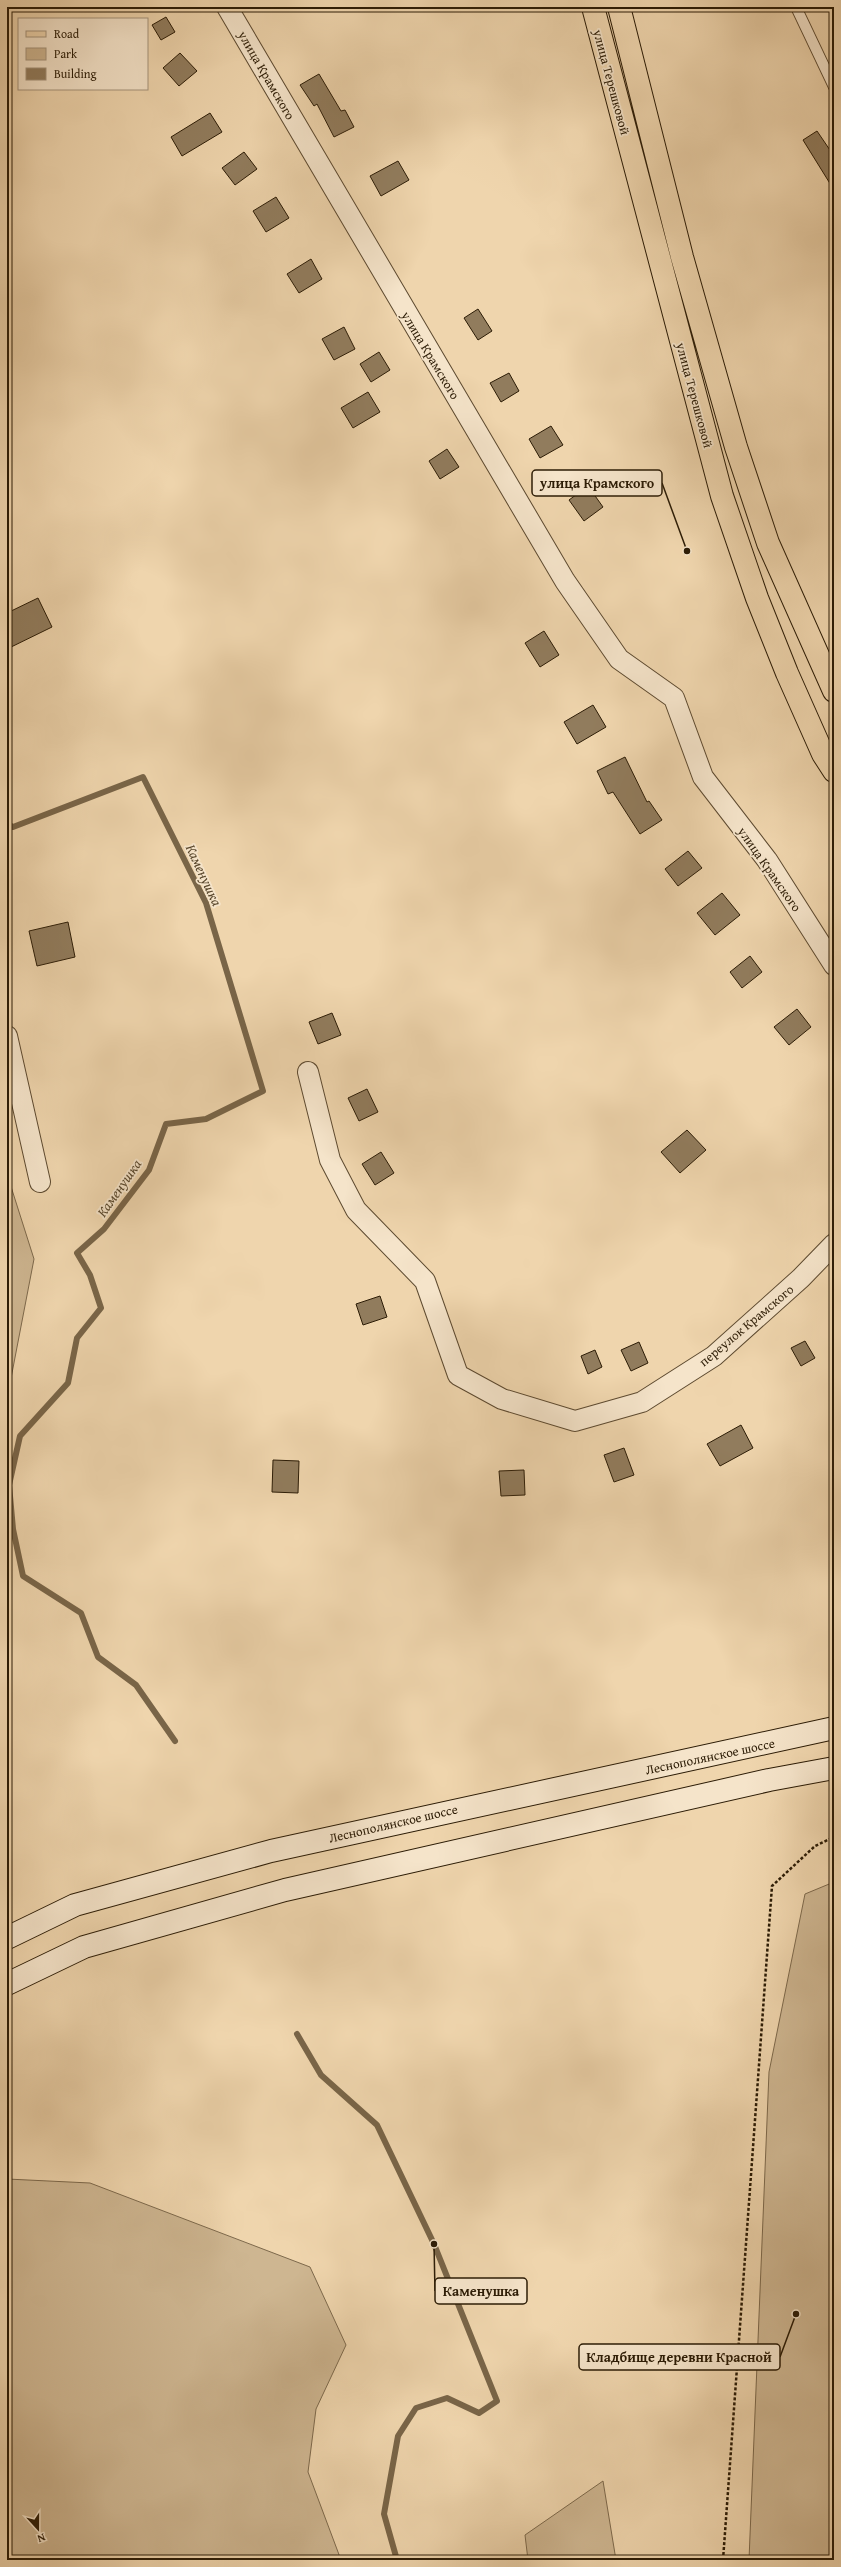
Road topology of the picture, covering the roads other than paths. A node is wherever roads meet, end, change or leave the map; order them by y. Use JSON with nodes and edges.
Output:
{"nodes":[{"id":1,"x":226,"y":7,"type":"edge"},
{"id":2,"x":593,"y":7,"type":"edge"},
{"id":3,"x":619,"y":7,"type":"edge"},
{"id":4,"x":796,"y":7,"type":"edge"},
{"id":5,"x":834,"y":87,"type":"edge"},
{"id":6,"x":834,"y":691,"type":"edge"},
{"id":7,"x":834,"y":771,"type":"edge"},
{"id":8,"x":834,"y":965,"type":"edge"},
{"id":9,"x":7,"y":1036,"type":"edge"},
{"id":10,"x":308,"y":1072,"type":"dead end"},
{"id":11,"x":40,"y":1182,"type":"dead end"},
{"id":12,"x":834,"y":1244,"type":"edge"},
{"id":13,"x":834,"y":1723,"type":"edge"},
{"id":14,"x":834,"y":1728,"type":"edge"},
{"id":15,"x":789,"y":1739,"type":"junction"},
{"id":16,"x":834,"y":1768,"type":"edge"},
{"id":17,"x":7,"y":1938,"type":"edge"},
{"id":18,"x":7,"y":1984,"type":"edge"}],
"edges":[{"from":1,"to":8,"type":"street","name":"улица Крамского"},
{"from":2,"to":7,"type":"main road","name":"улица Терешковой"},
{"from":3,"to":6,"type":"main road","name":"улица Терешковой"},
{"from":4,"to":5,"type":"lane"},
{"from":9,"to":11,"type":"street"},
{"from":10,"to":12,"type":"street","name":"переулок Крамского"},
{"from":13,"to":15,"type":"main road"},
{"from":14,"to":15,"type":"main road"},
{"from":15,"to":17,"type":"main road","name":"Леснополянское шоссе"},
{"from":16,"to":18,"type":"main road"}]}
